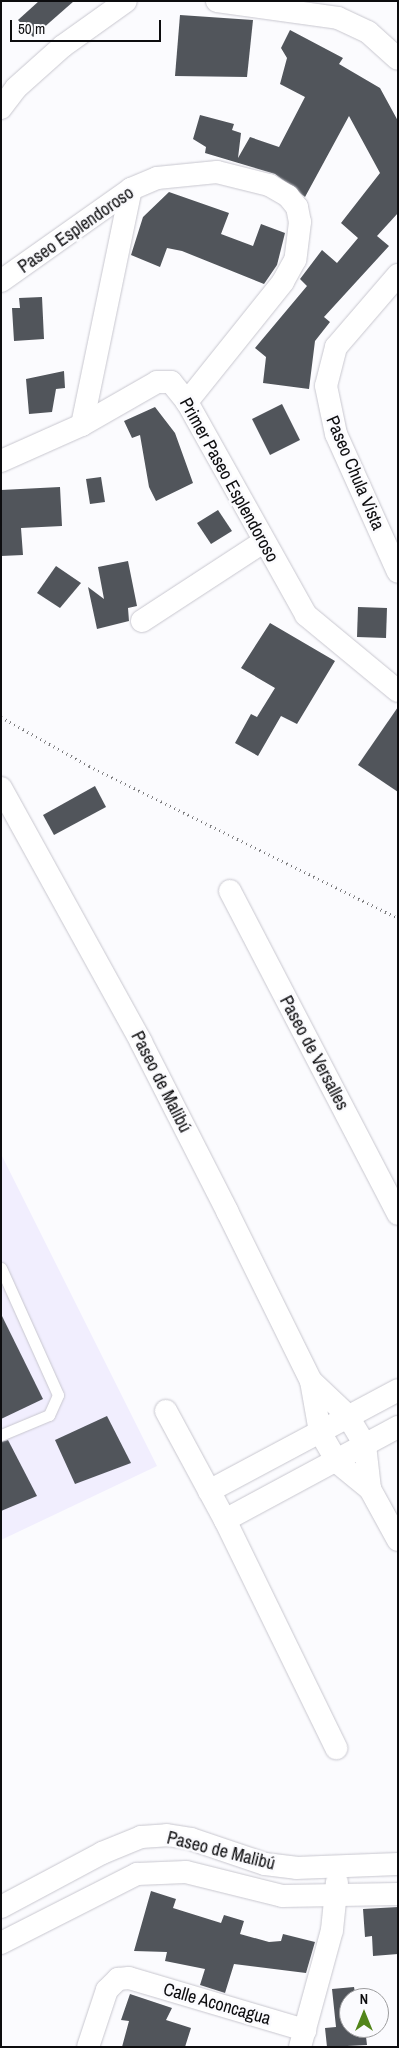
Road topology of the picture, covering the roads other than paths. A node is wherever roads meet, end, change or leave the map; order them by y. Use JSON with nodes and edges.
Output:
{"nodes":[{"id":1,"x":126,"y":1,"type":"edge"},
{"id":2,"x":217,"y":1,"type":"edge"},
{"id":3,"x":398,"y":59,"type":"edge"},
{"id":4,"x":1,"y":108,"type":"edge"},
{"id":5,"x":131,"y":189,"type":"junction"},
{"id":6,"x":398,"y":275,"type":"edge"},
{"id":7,"x":1,"y":280,"type":"edge"},
{"id":8,"x":187,"y":402,"type":"junction"},
{"id":9,"x":82,"y":426,"type":"junction"},
{"id":10,"x":1,"y":461,"type":"edge"},
{"id":11,"x":262,"y":542,"type":"junction"},
{"id":12,"x":398,"y":572,"type":"edge"},
{"id":13,"x":142,"y":622,"type":"dead end"},
{"id":14,"x":398,"y":691,"type":"edge"},
{"id":15,"x":1,"y":788,"type":"edge"},
{"id":16,"x":230,"y":892,"type":"dead end"},
{"id":17,"x":398,"y":1214,"type":"edge"},
{"id":18,"x":1,"y":1268,"type":"edge"},
{"id":19,"x":311,"y":1381,"type":"junction"},
{"id":20,"x":398,"y":1390,"type":"edge"},
{"id":21,"x":166,"y":1411,"type":"dead end"},
{"id":22,"x":347,"y":1415,"type":"junction"},
{"id":23,"x":398,"y":1427,"type":"edge"},
{"id":24,"x":320,"y":1432,"type":"junction"},
{"id":25,"x":1,"y":1435,"type":"edge"},
{"id":26,"x":364,"y":1445,"type":"junction"},
{"id":27,"x":337,"y":1462,"type":"junction"},
{"id":28,"x":370,"y":1489,"type":"junction"},
{"id":29,"x":209,"y":1491,"type":"junction"},
{"id":30,"x":225,"y":1520,"type":"junction"},
{"id":31,"x":398,"y":1540,"type":"edge"},
{"id":32,"x":336,"y":1748,"type":"dead end"},
{"id":33,"x":102,"y":1853,"type":"junction"},
{"id":34,"x":398,"y":1864,"type":"edge"},
{"id":35,"x":337,"y":1868,"type":"junction"},
{"id":36,"x":120,"y":1879,"type":"junction"},
{"id":37,"x":398,"y":1894,"type":"edge"},
{"id":38,"x":338,"y":1896,"type":"junction"},
{"id":39,"x":1,"y":1907,"type":"edge"},
{"id":40,"x":1,"y":1944,"type":"edge"},
{"id":41,"x":303,"y":2039,"type":"edge"},
{"id":42,"x":88,"y":2047,"type":"edge"}],
"edges":[{"from":1,"to":4,"type":"street"},
{"from":2,"to":3,"type":"street"},
{"from":5,"to":7,"type":"street","name":"Paseo Esplendoroso"},
{"from":5,"to":8,"type":"street","name":"Paseo Esplendoroso"},
{"from":5,"to":9,"type":"street"},
{"from":6,"to":12,"type":"street","name":"Paseo Chula Vista"},
{"from":8,"to":9,"type":"street","name":"Primer Paseo Esplendoroso"},
{"from":8,"to":11,"type":"street","name":"Primer Paseo Esplendoroso"},
{"from":9,"to":10,"type":"street","name":"Primer Paseo Esplendoroso"},
{"from":11,"to":13,"type":"street"},
{"from":11,"to":14,"type":"street","name":"Primer Paseo Esplendoroso"},
{"from":15,"to":19,"type":"street","name":"Paseo de Malibú"},
{"from":16,"to":17,"type":"street","name":"Paseo de Versalles"},
{"from":18,"to":25,"type":"lane"},
{"from":19,"to":22,"type":"street","name":"Paseo de Malibú"},
{"from":19,"to":24,"type":"street","name":"Paseo de Malibú"},
{"from":20,"to":22,"type":"street"},
{"from":21,"to":29,"type":"street"},
{"from":22,"to":24,"type":"street"},
{"from":22,"to":26,"type":"street","name":"Paseo de Malibú"},
{"from":23,"to":26,"type":"street"},
{"from":24,"to":27,"type":"street","name":"Paseo de Malibú"},
{"from":24,"to":29,"type":"street"},
{"from":26,"to":27,"type":"street"},
{"from":26,"to":28,"type":"street","name":"Paseo de Malibú"},
{"from":27,"to":28,"type":"street","name":"Paseo de Malibú"},
{"from":27,"to":30,"type":"street"},
{"from":28,"to":31,"type":"street","name":"Paseo de Malibú"},
{"from":29,"to":30,"type":"street"},
{"from":30,"to":32,"type":"street"},
{"from":33,"to":35,"type":"street","name":"Paseo de Malibú"},
{"from":33,"to":36,"type":"street"},
{"from":33,"to":39,"type":"street","name":"Paseo de Malibú"},
{"from":34,"to":35,"type":"street","name":"Paseo de Malibú"},
{"from":35,"to":38,"type":"street"},
{"from":36,"to":38,"type":"street","name":"Paseo de Malibú"},
{"from":36,"to":40,"type":"street","name":"Paseo de Malibú"},
{"from":37,"to":38,"type":"street","name":"Paseo de Malibú"},
{"from":38,"to":41,"type":"street"},
{"from":41,"to":42,"type":"street","name":"Calle Aconcagua"}]}
